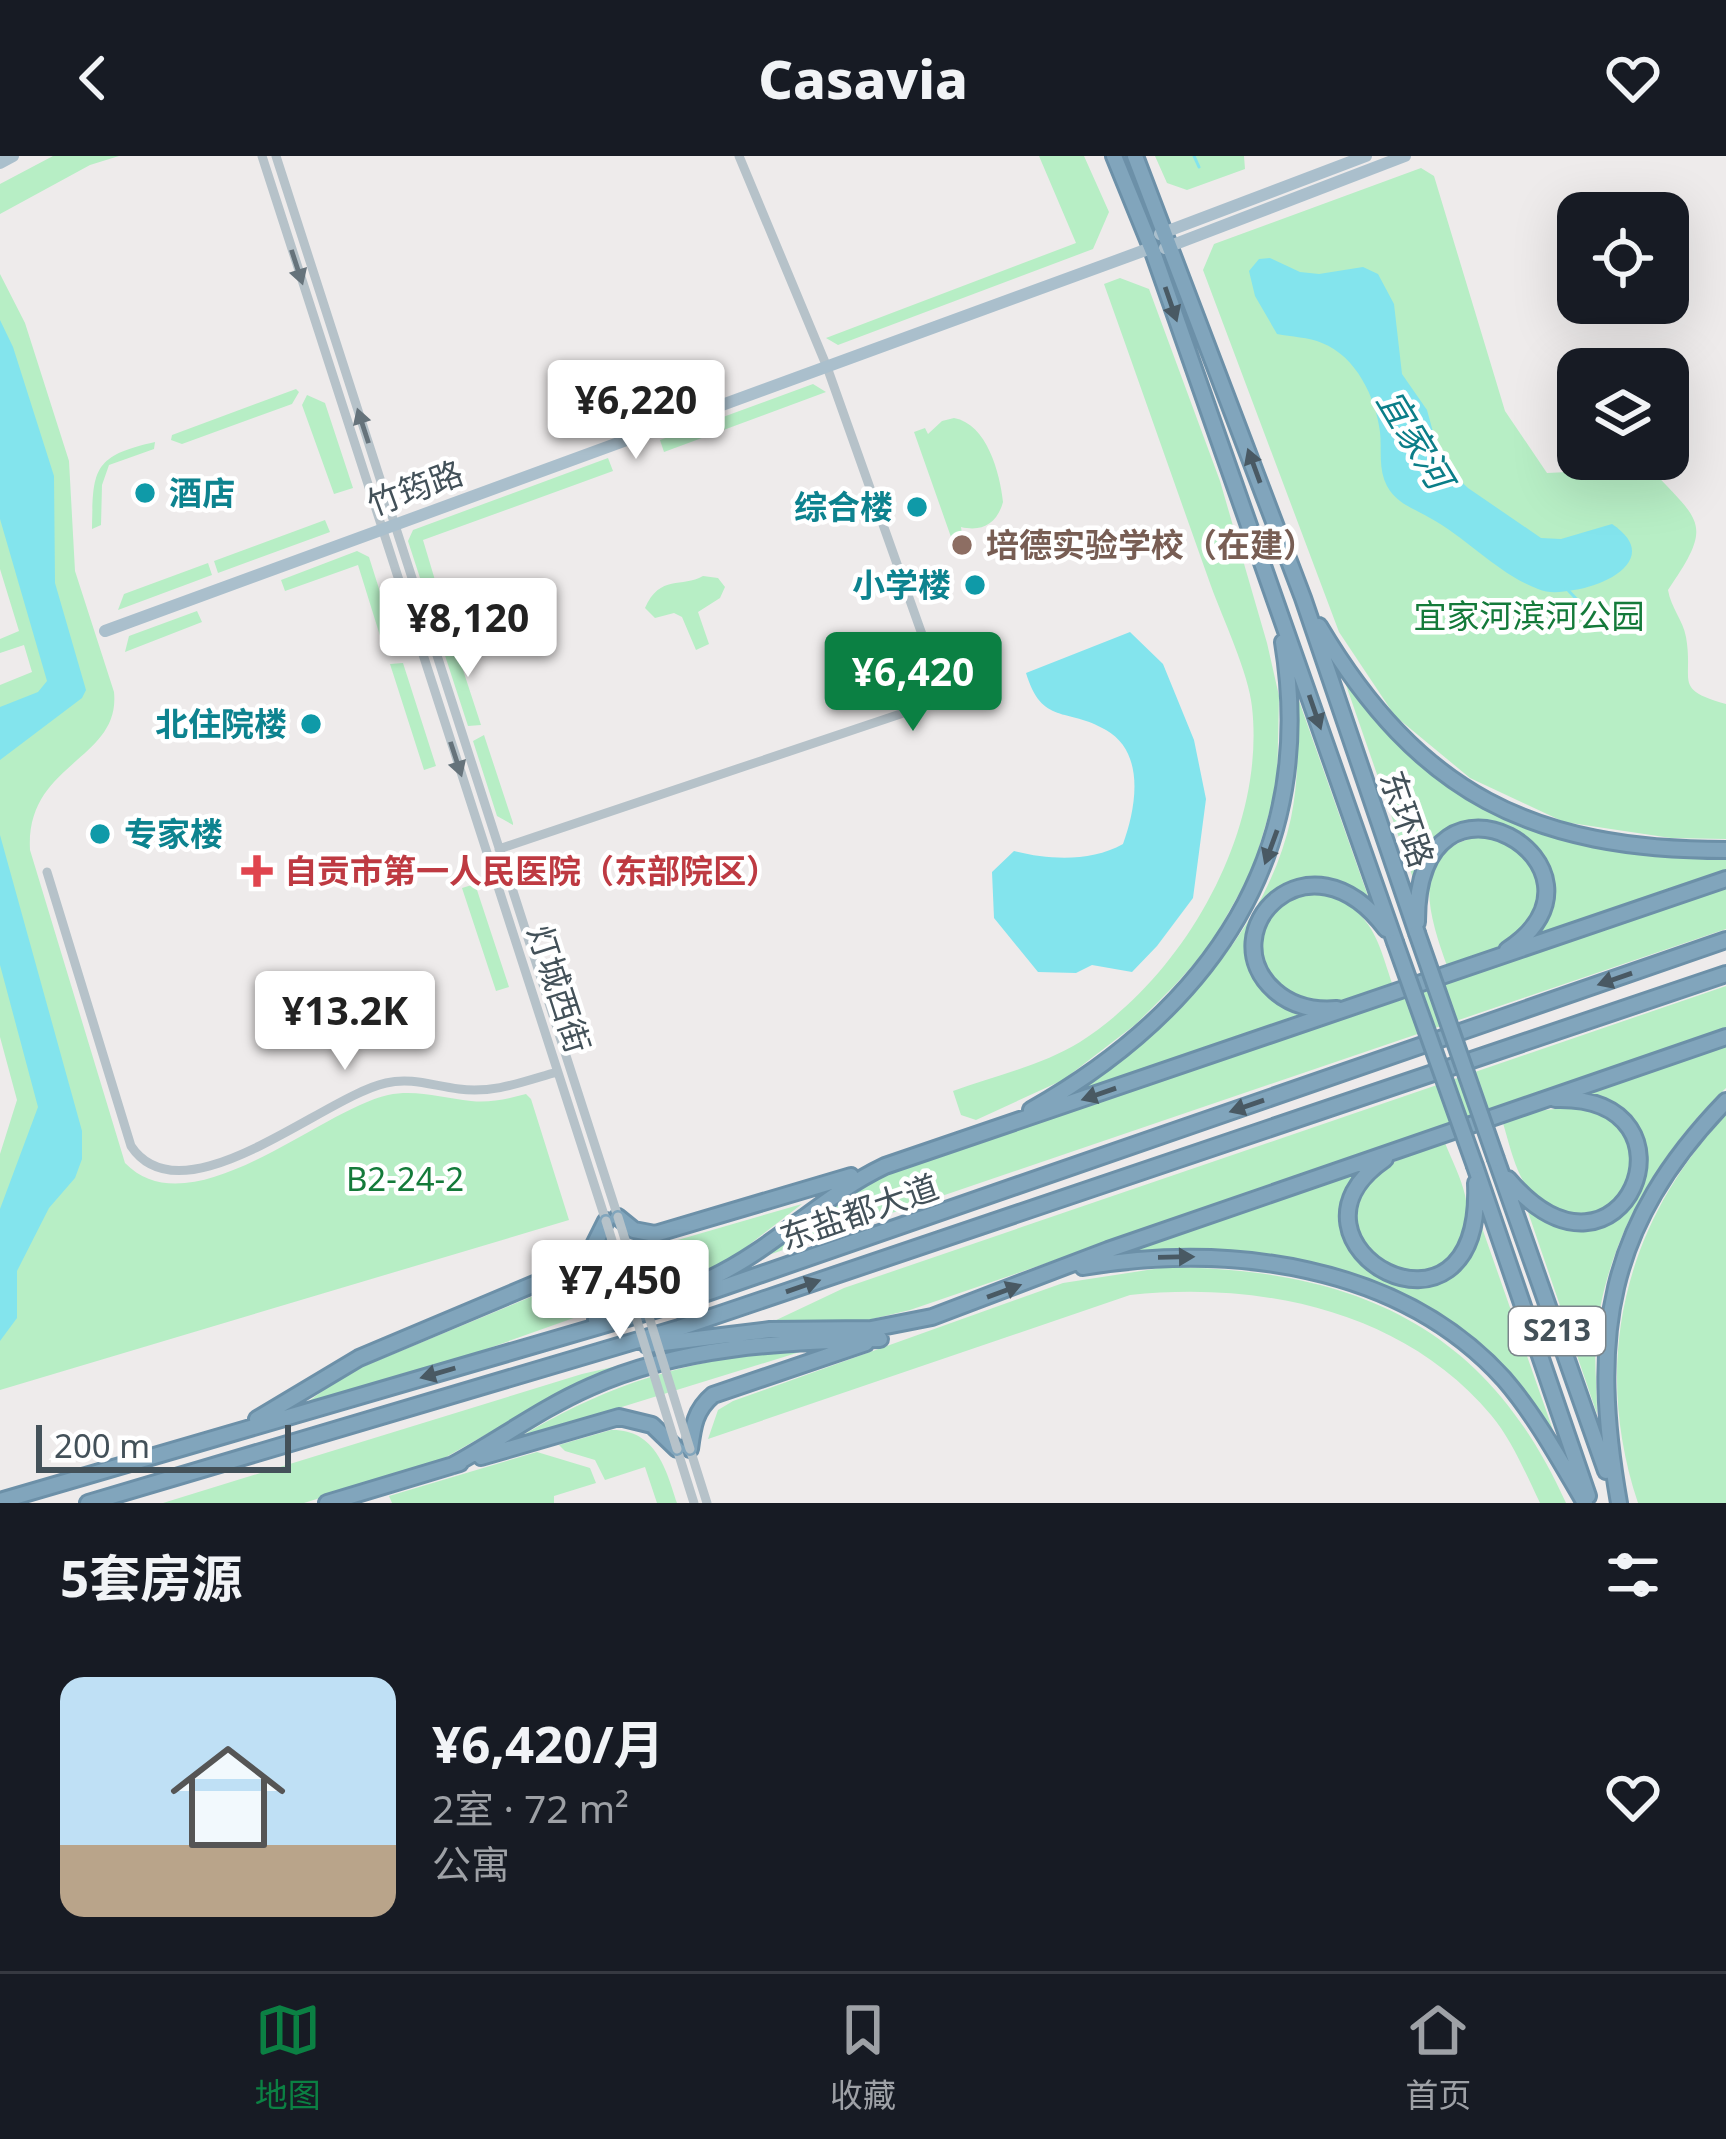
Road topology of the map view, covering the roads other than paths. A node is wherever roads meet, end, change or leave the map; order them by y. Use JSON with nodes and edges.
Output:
{"nodes":[{"id":1,"x":13,"y":156,"type":"edge"},
{"id":2,"x":262,"y":156,"type":"edge"},
{"id":3,"x":276,"y":156,"type":"edge"},
{"id":4,"x":739,"y":156,"type":"edge"},
{"id":5,"x":1114,"y":156,"type":"edge"},
{"id":6,"x":1135,"y":156,"type":"edge"},
{"id":7,"x":1366,"y":156,"type":"edge"},
{"id":8,"x":1405,"y":156,"type":"edge"},
{"id":9,"x":0,"y":163,"type":"edge"},
{"id":10,"x":1169,"y":238,"type":"junction"},
{"id":11,"x":1151,"y":246,"type":"junction"},
{"id":12,"x":827,"y":367,"type":"junction"},
{"id":13,"x":388,"y":526,"type":"junction"},
{"id":14,"x":1303,"y":598,"type":"junction"},
{"id":15,"x":1278,"y":607,"type":"junction"},
{"id":16,"x":104,"y":632,"type":"dead end"},
{"id":17,"x":1381,"y":827,"type":"junction"},
{"id":18,"x":1358,"y":834,"type":"junction"},
{"id":19,"x":499,"y":849,"type":"junction"},
{"id":20,"x":1726,"y":850,"type":"edge"},
{"id":21,"x":47,"y":872,"type":"dead end"},
{"id":22,"x":1726,"y":879,"type":"edge"},
{"id":23,"x":1417,"y":933,"type":"junction"},
{"id":24,"x":1726,"y":940,"type":"edge"},
{"id":25,"x":1395,"y":942,"type":"junction"},
{"id":26,"x":1490,"y":960,"type":"junction"},
{"id":27,"x":1726,"y":974,"type":"edge"},
{"id":28,"x":1354,"y":1007,"type":"junction"},
{"id":29,"x":1726,"y":1037,"type":"edge"},
{"id":30,"x":557,"y":1072,"type":"junction"},
{"id":31,"x":1544,"y":1099,"type":"junction"},
{"id":32,"x":1726,"y":1100,"type":"edge"},
{"id":33,"x":1009,"y":1123,"type":"junction"},
{"id":34,"x":1400,"y":1150,"type":"junction"},
{"id":35,"x":1496,"y":1159,"type":"junction"},
{"id":36,"x":885,"y":1166,"type":"junction"},
{"id":37,"x":1475,"y":1166,"type":"junction"},
{"id":38,"x":612,"y":1219,"type":"junction"},
{"id":39,"x":1060,"y":1271,"type":"junction"},
{"id":40,"x":1546,"y":1300,"type":"junction"},
{"id":41,"x":1525,"y":1308,"type":"junction"},
{"id":42,"x":932,"y":1317,"type":"junction"},
{"id":43,"x":556,"y":1339,"type":"junction"},
{"id":44,"x":880,"y":1339,"type":"junction"},
{"id":45,"x":600,"y":1351,"type":"junction"},
{"id":46,"x":218,"y":1437,"type":"junction"},
{"id":47,"x":683,"y":1449,"type":"junction"},
{"id":48,"x":453,"y":1465,"type":"junction"},
{"id":49,"x":0,"y":1501,"type":"edge"},
{"id":50,"x":88,"y":1503,"type":"edge"},
{"id":51,"x":326,"y":1503,"type":"edge"},
{"id":52,"x":694,"y":1503,"type":"edge"},
{"id":53,"x":707,"y":1503,"type":"edge"},
{"id":54,"x":1587,"y":1503,"type":"edge"},
{"id":55,"x":1618,"y":1503,"type":"edge"}],
"edges":[{"from":1,"to":9,"type":"main road"},
{"from":2,"to":13,"type":"street","name":"灯城西街","one_way":true},
{"from":13,"to":3,"type":"street","name":"灯城西街","one_way":true},
{"from":4,"to":12,"type":"street"},
{"from":5,"to":11,"type":"highway","name":"东环路","number":"S213"},
{"from":6,"to":10,"type":"highway","name":"东环路","number":"S213"},
{"from":7,"to":10,"type":"main road","name":"竹筠路"},
{"from":8,"to":10,"type":"main road","name":"竹筠路"},
{"from":10,"to":11,"type":"main road","name":"竹筠路"},
{"from":14,"to":10,"type":"highway","name":"东环路","number":"S213","one_way":true},
{"from":11,"to":12,"type":"main road","name":"竹筠路"},
{"from":11,"to":15,"type":"highway","name":"东环路","number":"S213","one_way":true},
{"from":12,"to":13,"type":"main road","name":"竹筠路"},
{"from":12,"to":19,"type":"street"},
{"from":13,"to":16,"type":"main road","name":"竹筠路"},
{"from":13,"to":19,"type":"street","name":"灯城西街"},
{"from":13,"to":30,"type":"street","name":"灯城西街","one_way":true},
{"from":14,"to":17,"type":"highway","name":"东环路","number":"S213"},
{"from":14,"to":20,"type":"highway"},
{"from":15,"to":18,"type":"highway","name":"东环路","number":"S213","one_way":true},
{"from":15,"to":33,"type":"highway","one_way":true},
{"from":17,"to":18,"type":"highway"},
{"from":17,"to":23,"type":"highway","name":"东环路","number":"S213"},
{"from":18,"to":25,"type":"highway","name":"东环路","number":"S213"},
{"from":19,"to":38,"type":"street","name":"灯城西街"},
{"from":21,"to":30,"type":"street"},
{"from":22,"to":26,"type":"highway"},
{"from":23,"to":26,"type":"highway"},
{"from":23,"to":35,"type":"highway","name":"东环路","number":"S213","bridge":true},
{"from":24,"to":43,"type":"highway","name":"东盐都大道","one_way":true},
{"from":25,"to":28,"type":"highway"},
{"from":25,"to":37,"type":"highway","name":"东环路","number":"S213","bridge":true},
{"from":26,"to":28,"type":"highway"},
{"from":45,"to":27,"type":"highway","name":"东盐都大道","one_way":true},
{"from":28,"to":33,"type":"highway","one_way":true},
{"from":29,"to":31,"type":"highway"},
{"from":30,"to":38,"type":"street","name":"灯城西街"},
{"from":31,"to":34,"type":"highway"},
{"from":31,"to":35,"type":"highway"},
{"from":32,"to":55,"type":"highway"},
{"from":33,"to":36,"type":"highway"},
{"from":34,"to":37,"type":"highway"},
{"from":34,"to":39,"type":"highway"},
{"from":35,"to":40,"type":"highway","name":"东环路","number":"S213"},
{"from":36,"to":38,"type":"highway"},
{"from":36,"to":43,"type":"highway"},
{"from":37,"to":41,"type":"highway","name":"东环路","number":"S213"},
{"from":38,"to":46,"type":"highway"},
{"from":38,"to":47,"type":"street","bridge":true},
{"from":42,"to":39,"type":"highway","one_way":true},
{"from":39,"to":54,"type":"highway","one_way":true},
{"from":40,"to":41,"type":"highway"},
{"from":40,"to":55,"type":"highway","name":"东环路","number":"S213"},
{"from":41,"to":54,"type":"highway","name":"东环路","number":"S213"},
{"from":42,"to":44,"type":"highway"},
{"from":42,"to":45,"type":"highway"},
{"from":43,"to":46,"type":"highway","name":"东盐都大道","one_way":true},
{"from":44,"to":47,"type":"highway"},
{"from":44,"to":48,"type":"highway"},
{"from":45,"to":50,"type":"highway","name":"东盐都大道"},
{"from":46,"to":49,"type":"highway","name":"东盐都大道"},
{"from":47,"to":48,"type":"highway"},
{"from":47,"to":52,"type":"street"},
{"from":47,"to":53,"type":"street"},
{"from":48,"to":51,"type":"highway"}]}
